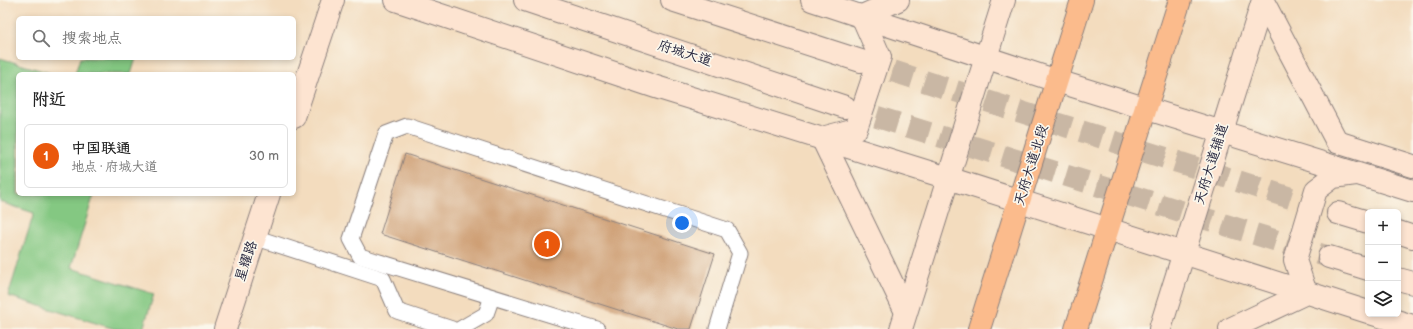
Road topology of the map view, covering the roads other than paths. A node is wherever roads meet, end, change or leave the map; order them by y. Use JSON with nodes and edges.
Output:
{"nodes":[{"id":1,"x":333,"y":0,"type":"edge"},
{"id":2,"x":396,"y":0,"type":"edge"},
{"id":3,"x":525,"y":0,"type":"edge"},
{"id":4,"x":672,"y":0,"type":"edge"},
{"id":5,"x":812,"y":0,"type":"edge"},
{"id":6,"x":898,"y":0,"type":"edge"},
{"id":7,"x":1004,"y":0,"type":"edge"},
{"id":8,"x":1082,"y":0,"type":"edge"},
{"id":9,"x":1180,"y":0,"type":"edge"},
{"id":10,"x":1263,"y":0,"type":"edge"},
{"id":11,"x":862,"y":16,"type":"junction"},
{"id":12,"x":986,"y":57,"type":"junction"},
{"id":13,"x":861,"y":61,"type":"tunnel mouth"},
{"id":14,"x":1057,"y":81,"type":"junction"},
{"id":15,"x":845,"y":107,"type":"tunnel mouth"},
{"id":16,"x":1146,"y":108,"type":"junction"},
{"id":17,"x":296,"y":112,"type":"edge"},
{"id":18,"x":1222,"y":132,"type":"junction"},
{"id":19,"x":822,"y":138,"type":"junction"},
{"id":20,"x":1413,"y":166,"type":"edge"},
{"id":21,"x":1358,"y":174,"type":"junction"},
{"id":22,"x":948,"y":178,"type":"junction"},
{"id":23,"x":1413,"y":191,"type":"edge"},
{"id":24,"x":268,"y":196,"type":"edge"},
{"id":25,"x":1019,"y":201,"type":"junction"},
{"id":26,"x":1338,"y":213,"type":"tunnel mouth"},
{"id":27,"x":1365,"y":221,"type":"edge"},
{"id":28,"x":1108,"y":230,"type":"junction"},
{"id":29,"x":1401,"y":233,"type":"edge"},
{"id":30,"x":254,"y":237,"type":"junction"},
{"id":31,"x":1413,"y":237,"type":"edge"},
{"id":32,"x":1183,"y":254,"type":"junction"},
{"id":33,"x":360,"y":256,"type":"junction"},
{"id":34,"x":1329,"y":256,"type":"tunnel mouth"},
{"id":35,"x":1365,"y":268,"type":"edge"},
{"id":36,"x":356,"y":270,"type":"junction"},
{"id":37,"x":1401,"y":280,"type":"edge"},
{"id":38,"x":1413,"y":283,"type":"edge"},
{"id":39,"x":1306,"y":293,"type":"junction"},
{"id":40,"x":492,"y":296,"type":"junction"},
{"id":41,"x":1365,"y":311,"type":"edge"},
{"id":42,"x":1383,"y":317,"type":"edge"},
{"id":43,"x":903,"y":321,"type":"edge"},
{"id":44,"x":424,"y":325,"type":"edge"},
{"id":45,"x":1413,"y":326,"type":"edge"},
{"id":46,"x":225,"y":329,"type":"edge"},
{"id":47,"x":452,"y":329,"type":"edge"},
{"id":48,"x":460,"y":329,"type":"edge"},
{"id":49,"x":597,"y":329,"type":"edge"},
{"id":50,"x":717,"y":329,"type":"edge"},
{"id":51,"x":979,"y":329,"type":"edge"},
{"id":52,"x":1076,"y":329,"type":"edge"},
{"id":53,"x":1160,"y":329,"type":"edge"},
{"id":54,"x":1230,"y":329,"type":"edge"}],
"edges":[{"from":1,"to":17,"type":"street"},
{"from":2,"to":19,"type":"street"},
{"from":3,"to":15,"type":"street","name":"府城大道"},
{"from":4,"to":13,"type":"street"},
{"from":5,"to":11,"type":"street"},
{"from":6,"to":11,"type":"street"},
{"from":7,"to":12,"type":"street"},
{"from":8,"to":14,"type":"main road","name":"天府大道北段"},
{"from":9,"to":16,"type":"main road"},
{"from":10,"to":18,"type":"street","name":"天府大道辅道"},
{"from":10,"to":20,"type":"street"},
{"from":11,"to":12,"type":"street"},
{"from":11,"to":19,"type":"street"},
{"from":12,"to":14,"type":"street"},
{"from":12,"to":22,"type":"street"},
{"from":14,"to":16,"type":"street"},
{"from":14,"to":25,"type":"main road","name":"天府大道北段"},
{"from":16,"to":18,"type":"street"},
{"from":16,"to":28,"type":"main road"},
{"from":18,"to":21,"type":"street"},
{"from":18,"to":32,"type":"street","name":"天府大道辅道"},
{"from":19,"to":22,"type":"street"},
{"from":19,"to":43,"type":"street"},
{"from":21,"to":23,"type":"street"},
{"from":21,"to":39,"type":"street"},
{"from":22,"to":25,"type":"street"},
{"from":22,"to":43,"type":"street"},
{"from":24,"to":30,"type":"street","name":"星耀路"},
{"from":25,"to":28,"type":"street"},
{"from":25,"to":51,"type":"main road","name":"天府大道北段"},
{"from":26,"to":27,"type":"street"},
{"from":28,"to":32,"type":"street"},
{"from":28,"to":52,"type":"main road"},
{"from":29,"to":31,"type":"street"},
{"from":30,"to":36,"type":"lane"},
{"from":30,"to":46,"type":"street","name":"星耀路"},
{"from":32,"to":39,"type":"street"},
{"from":32,"to":53,"type":"street","name":"天府大道辅道"},
{"from":33,"to":36,"type":"lane"},
{"from":33,"to":40,"type":"lane"},
{"from":33,"to":50,"type":"lane"},
{"from":34,"to":35,"type":"street"},
{"from":36,"to":44,"type":"lane"},
{"from":37,"to":38,"type":"street"},
{"from":39,"to":41,"type":"street"},
{"from":39,"to":54,"type":"street"},
{"from":40,"to":48,"type":"lane"},
{"from":40,"to":49,"type":"lane"},
{"from":42,"to":45,"type":"street"},
{"from":44,"to":47,"type":"lane"}]}
